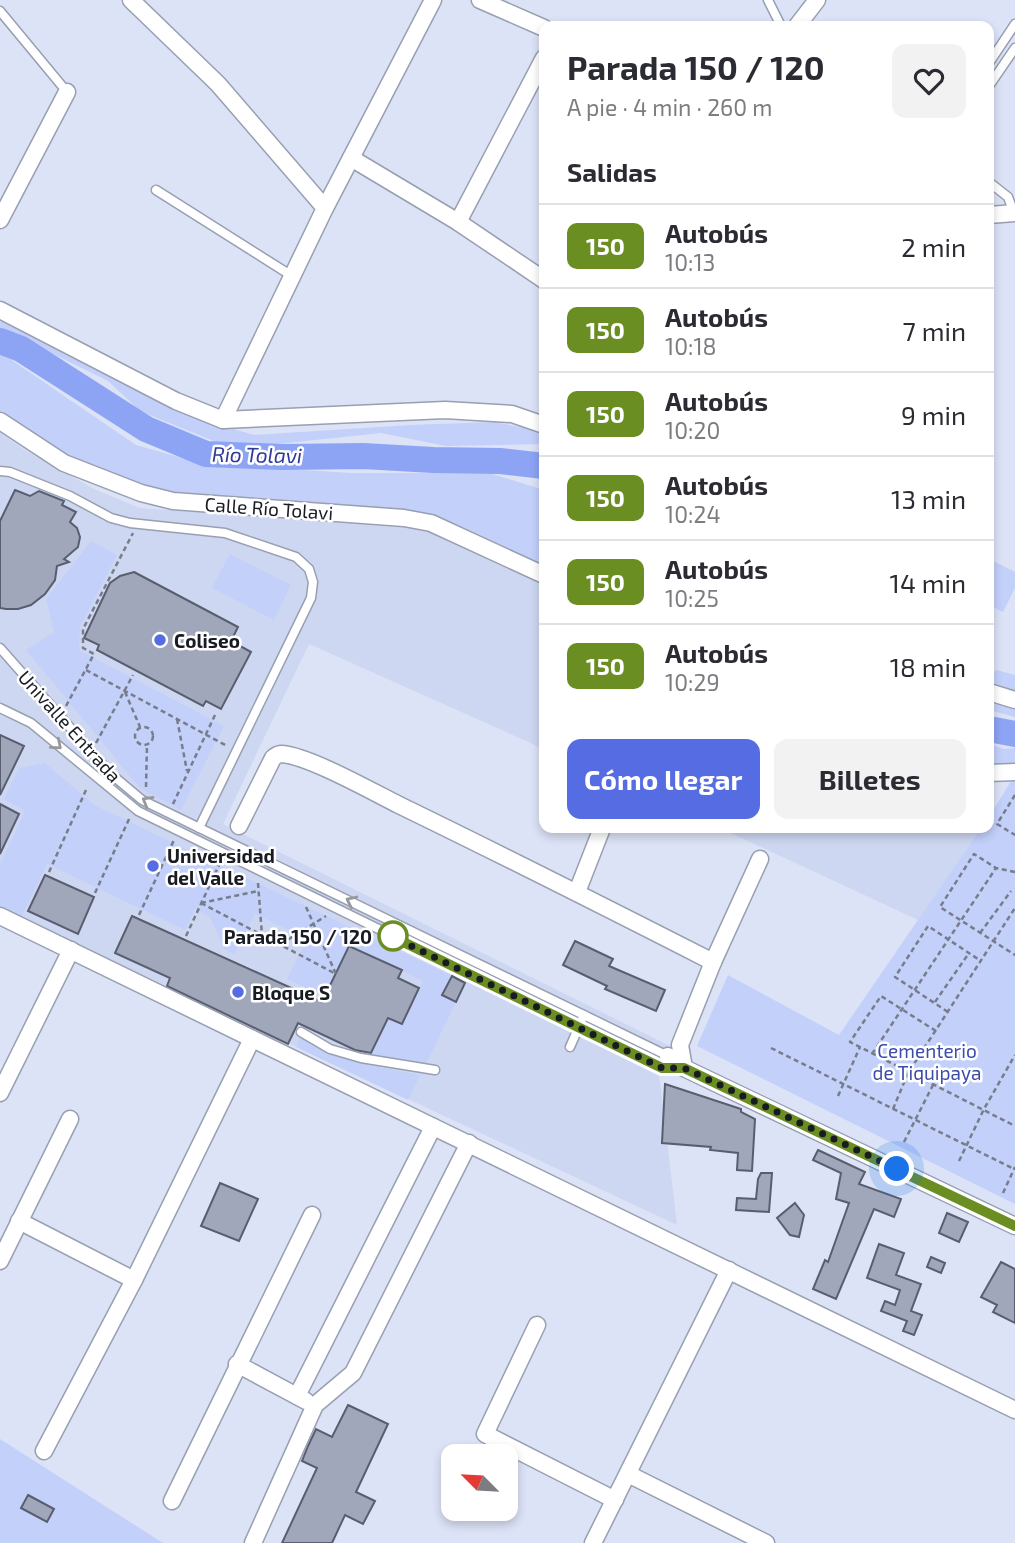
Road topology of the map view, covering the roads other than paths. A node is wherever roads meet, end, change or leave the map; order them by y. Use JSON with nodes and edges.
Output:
{"nodes":[{"id":1,"x":131,"y":0,"type":"edge"},
{"id":2,"x":433,"y":0,"type":"edge"},
{"id":3,"x":480,"y":0,"type":"edge"},
{"id":4,"x":768,"y":0,"type":"edge"},
{"id":5,"x":817,"y":0,"type":"edge"},
{"id":6,"x":0,"y":11,"type":"edge"},
{"id":7,"x":778,"y":21,"type":"edge"},
{"id":8,"x":801,"y":21,"type":"edge"},
{"id":9,"x":1015,"y":24,"type":"edge"},
{"id":10,"x":539,"y":26,"type":"edge"},
{"id":11,"x":1015,"y":48,"type":"edge"},
{"id":12,"x":994,"y":56,"type":"edge"},
{"id":13,"x":539,"y":68,"type":"edge"},
{"id":14,"x":994,"y":79,"type":"edge"},
{"id":15,"x":67,"y":92,"type":"joint"},
{"id":16,"x":351,"y":158,"type":"junction"},
{"id":17,"x":994,"y":186,"type":"edge"},
{"id":18,"x":156,"y":190,"type":"dead end"},
{"id":19,"x":325,"y":208,"type":"junction"},
{"id":20,"x":1014,"y":213,"type":"edge"},
{"id":21,"x":994,"y":215,"type":"edge"},
{"id":22,"x":0,"y":220,"type":"edge"},
{"id":23,"x":458,"y":222,"type":"junction"},
{"id":24,"x":292,"y":276,"type":"junction"},
{"id":25,"x":539,"y":277,"type":"edge"},
{"id":26,"x":0,"y":310,"type":"edge"},
{"id":27,"x":223,"y":420,"type":"junction"},
{"id":28,"x":0,"y":421,"type":"edge"},
{"id":29,"x":539,"y":423,"type":"edge"},
{"id":30,"x":0,"y":471,"type":"edge"},
{"id":31,"x":539,"y":573,"type":"edge"},
{"id":32,"x":1,"y":653,"type":"edge"},
{"id":33,"x":994,"y":694,"type":"edge"},
{"id":34,"x":1015,"y":700,"type":"edge"},
{"id":35,"x":0,"y":708,"type":"edge"},
{"id":36,"x":1015,"y":772,"type":"edge"},
{"id":37,"x":994,"y":773,"type":"edge"},
{"id":38,"x":239,"y":826,"type":"dead end"},
{"id":39,"x":200,"y":828,"type":"junction"},
{"id":40,"x":600,"y":833,"type":"edge"},
{"id":41,"x":760,"y":859,"type":"dead end"},
{"id":42,"x":577,"y":892,"type":"junction"},
{"id":43,"x":0,"y":916,"type":"edge"},
{"id":44,"x":72,"y":950,"type":"junction"},
{"id":45,"x":713,"y":962,"type":"junction"},
{"id":46,"x":486,"y":967,"type":"junction"},
{"id":47,"x":480,"y":978,"type":"junction"},
{"id":48,"x":584,"y":1015,"type":"junction"},
{"id":49,"x":579,"y":1027,"type":"junction"},
{"id":50,"x":301,"y":1032,"type":"dead end"},
{"id":51,"x":252,"y":1039,"type":"junction"},
{"id":52,"x":570,"y":1047,"type":"dead end"},
{"id":53,"x":665,"y":1062,"type":"junction"},
{"id":54,"x":684,"y":1068,"type":"junction"},
{"id":55,"x":435,"y":1070,"type":"dead end"},
{"id":56,"x":0,"y":1093,"type":"edge"},
{"id":57,"x":70,"y":1119,"type":"dead end"},
{"id":58,"x":433,"y":1127,"type":"junction"},
{"id":59,"x":469,"y":1143,"type":"junction"},
{"id":60,"x":312,"y":1215,"type":"dead end"},
{"id":61,"x":19,"y":1221,"type":"junction"},
{"id":62,"x":1015,"y":1226,"type":"edge"},
{"id":63,"x":0,"y":1261,"type":"edge"},
{"id":64,"x":729,"y":1270,"type":"junction"},
{"id":65,"x":134,"y":1280,"type":"junction"},
{"id":66,"x":537,"y":1325,"type":"dead end"},
{"id":67,"x":237,"y":1364,"type":"junction"},
{"id":68,"x":297,"y":1396,"type":"junction"},
{"id":69,"x":315,"y":1405,"type":"junction"},
{"id":70,"x":1015,"y":1410,"type":"edge"},
{"id":71,"x":44,"y":1451,"type":"dead end"},
{"id":72,"x":628,"y":1474,"type":"junction"},
{"id":73,"x":615,"y":1500,"type":"junction"},
{"id":74,"x":172,"y":1501,"type":"dead end"},
{"id":75,"x":253,"y":1543,"type":"edge"},
{"id":76,"x":593,"y":1543,"type":"edge"},
{"id":77,"x":766,"y":1543,"type":"edge"}],
"edges":[{"from":1,"to":19,"type":"street"},
{"from":2,"to":16,"type":"street"},
{"from":3,"to":10,"type":"street"},
{"from":4,"to":7,"type":"lane"},
{"from":5,"to":8,"type":"street"},
{"from":6,"to":15,"type":"lane"},
{"from":9,"to":12,"type":"lane"},
{"from":11,"to":14,"type":"lane"},
{"from":13,"to":23,"type":"street"},
{"from":15,"to":22,"type":"street"},
{"from":16,"to":19,"type":"street"},
{"from":16,"to":23,"type":"street"},
{"from":17,"to":20,"type":"lane"},
{"from":18,"to":24,"type":"lane"},
{"from":19,"to":24,"type":"street"},
{"from":20,"to":21,"type":"street"},
{"from":23,"to":25,"type":"street"},
{"from":24,"to":27,"type":"street"},
{"from":26,"to":27,"type":"street"},
{"from":27,"to":29,"type":"street"},
{"from":28,"to":31,"type":"street","name":"Calle Río Tolavi"},
{"from":30,"to":39,"type":"lane"},
{"from":39,"to":32,"type":"lane","name":"Univalle Entrada","one_way":true},
{"from":33,"to":34,"type":"street"},
{"from":35,"to":47,"type":"lane","one_way":true},
{"from":36,"to":37,"type":"street"},
{"from":38,"to":42,"type":"street"},
{"from":46,"to":39,"type":"lane","name":"Univalle Entrada","one_way":true},
{"from":40,"to":42,"type":"street"},
{"from":41,"to":45,"type":"street"},
{"from":42,"to":45,"type":"street"},
{"from":43,"to":44,"type":"street"},
{"from":44,"to":51,"type":"street"},
{"from":44,"to":56,"type":"street"},
{"from":45,"to":54,"type":"street"},
{"from":46,"to":47,"type":"lane"},
{"from":46,"to":48,"type":"lane","name":"Univalle Entrada"},
{"from":47,"to":49,"type":"lane"},
{"from":48,"to":49,"type":"lane"},
{"from":48,"to":53,"type":"lane","name":"Univalle Entrada"},
{"from":49,"to":52,"type":"lane"},
{"from":49,"to":53,"type":"lane"},
{"from":50,"to":55,"type":"lane"},
{"from":51,"to":58,"type":"street"},
{"from":51,"to":65,"type":"street"},
{"from":53,"to":54,"type":"street"},
{"from":54,"to":62,"type":"street"},
{"from":57,"to":61,"type":"street"},
{"from":58,"to":59,"type":"street"},
{"from":58,"to":68,"type":"street"},
{"from":59,"to":64,"type":"street"},
{"from":59,"to":69,"type":"street"},
{"from":60,"to":67,"type":"street"},
{"from":61,"to":63,"type":"street"},
{"from":61,"to":65,"type":"street"},
{"from":64,"to":70,"type":"street"},
{"from":64,"to":72,"type":"street"},
{"from":65,"to":71,"type":"street"},
{"from":66,"to":73,"type":"street"},
{"from":67,"to":68,"type":"street"},
{"from":67,"to":74,"type":"street"},
{"from":68,"to":69,"type":"street"},
{"from":69,"to":75,"type":"street"},
{"from":72,"to":73,"type":"street"},
{"from":72,"to":77,"type":"street"},
{"from":73,"to":76,"type":"street"}]}
